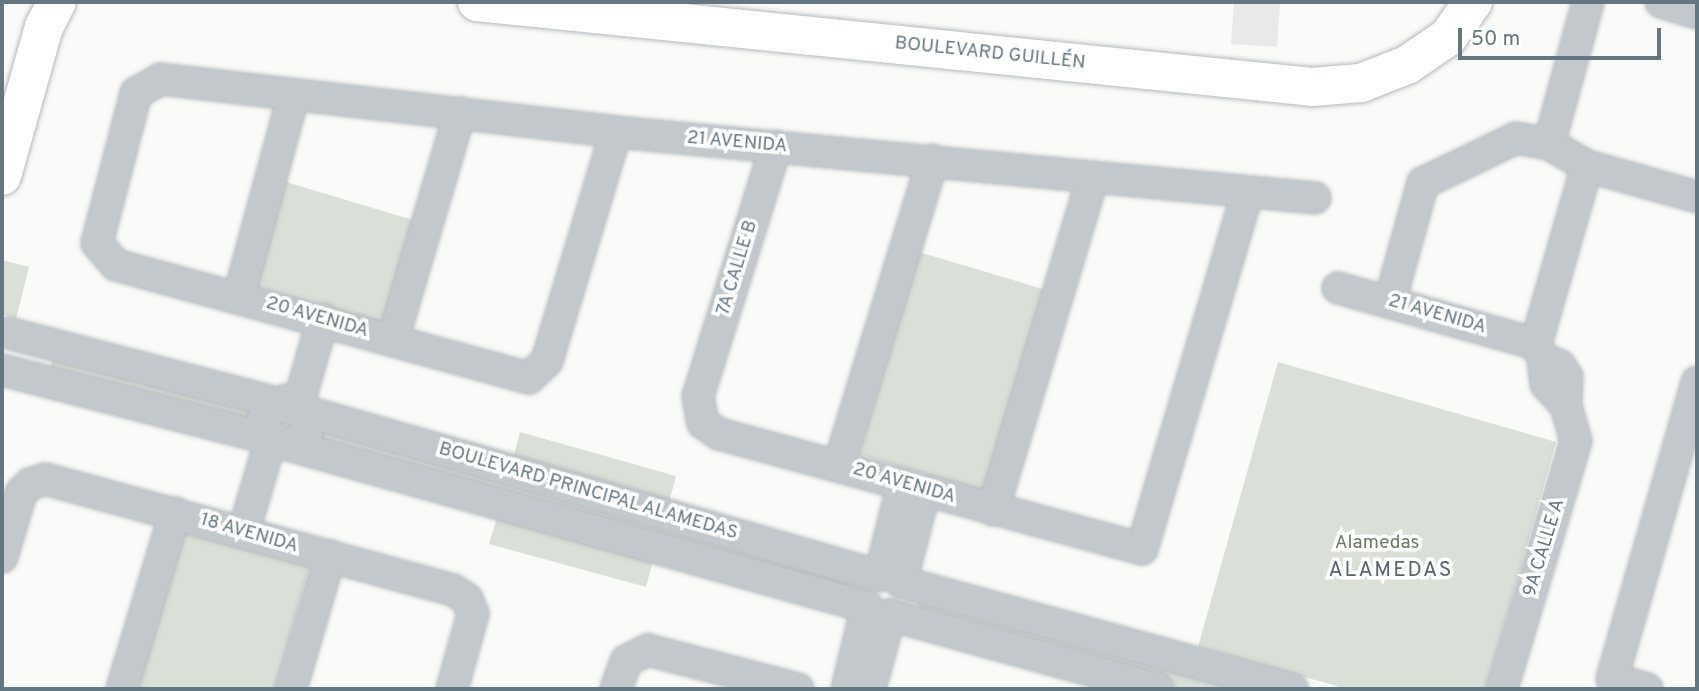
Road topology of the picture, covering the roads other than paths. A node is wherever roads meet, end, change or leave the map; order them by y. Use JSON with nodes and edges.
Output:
{"nodes":[{"id":1,"x":57,"y":2,"type":"edge"},
{"id":2,"x":477,"y":2,"type":"edge"},
{"id":3,"x":1473,"y":2,"type":"edge"},
{"id":4,"x":1588,"y":2,"type":"edge"},
{"id":5,"x":1661,"y":2,"type":"edge"},
{"id":6,"x":1697,"y":13,"type":"edge"},
{"id":7,"x":294,"y":94,"type":"junction"},
{"id":8,"x":460,"y":113,"type":"junction"},
{"id":9,"x":616,"y":132,"type":"junction"},
{"id":10,"x":1549,"y":144,"type":"junction"},
{"id":11,"x":776,"y":146,"type":"junction"},
{"id":12,"x":933,"y":160,"type":"junction"},
{"id":13,"x":1587,"y":166,"type":"junction"},
{"id":14,"x":2,"y":176,"type":"edge"},
{"id":15,"x":1092,"y":180,"type":"junction"},
{"id":16,"x":1247,"y":195,"type":"junction"},
{"id":17,"x":1697,"y":197,"type":"edge"},
{"id":18,"x":1315,"y":198,"type":"dead end"},
{"id":19,"x":116,"y":265,"type":"joint"},
{"id":20,"x":1338,"y":288,"type":"dead end"},
{"id":21,"x":239,"y":296,"type":"junction"},
{"id":22,"x":1390,"y":301,"type":"junction"},
{"id":23,"x":315,"y":317,"type":"junction"},
{"id":24,"x":5,"y":332,"type":"edge"},
{"id":25,"x":393,"y":339,"type":"junction"},
{"id":26,"x":1539,"y":351,"type":"junction"},
{"id":27,"x":2,"y":369,"type":"edge"},
{"id":28,"x":1695,"y":388,"type":"edge"},
{"id":29,"x":701,"y":390,"type":"joint"},
{"id":30,"x":291,"y":407,"type":"junction"},
{"id":31,"x":280,"y":441,"type":"junction"},
{"id":32,"x":839,"y":465,"type":"junction"},
{"id":33,"x":914,"y":487,"type":"junction"},
{"id":34,"x":993,"y":510,"type":"junction"},
{"id":35,"x":175,"y":513,"type":"junction"},
{"id":36,"x":253,"y":534,"type":"junction"},
{"id":37,"x":330,"y":556,"type":"junction"},
{"id":38,"x":2,"y":557,"type":"edge"},
{"id":39,"x":890,"y":579,"type":"junction"},
{"id":40,"x":878,"y":611,"type":"junction"},
{"id":41,"x":784,"y":687,"type":"edge"},
{"id":42,"x":122,"y":689,"type":"edge"},
{"id":43,"x":291,"y":689,"type":"edge"},
{"id":44,"x":452,"y":689,"type":"edge"},
{"id":45,"x":616,"y":689,"type":"edge"},
{"id":46,"x":847,"y":689,"type":"edge"},
{"id":47,"x":870,"y":689,"type":"edge"},
{"id":48,"x":1158,"y":689,"type":"edge"},
{"id":49,"x":1293,"y":689,"type":"edge"},
{"id":50,"x":1502,"y":689,"type":"edge"},
{"id":51,"x":1647,"y":689,"type":"edge"}],
"edges":[{"from":1,"to":14,"type":"main road"},
{"from":2,"to":3,"type":"main road","name":"BOULEVARD GUILLÉN"},
{"from":4,"to":10,"type":"street"},
{"from":5,"to":6,"type":"street"},
{"from":7,"to":8,"type":"street","name":"21 AVENIDA"},
{"from":7,"to":19,"type":"street","name":"21 AVENIDA"},
{"from":7,"to":21,"type":"street"},
{"from":8,"to":9,"type":"street","name":"21 AVENIDA"},
{"from":8,"to":25,"type":"street"},
{"from":9,"to":11,"type":"street","name":"21 AVENIDA"},
{"from":9,"to":25,"type":"street","name":"20 AVENIDA"},
{"from":10,"to":13,"type":"street"},
{"from":10,"to":22,"type":"street"},
{"from":11,"to":12,"type":"street","name":"21 AVENIDA"},
{"from":11,"to":29,"type":"street","name":"7A CALLE B"},
{"from":12,"to":15,"type":"street","name":"21 AVENIDA"},
{"from":12,"to":32,"type":"street"},
{"from":13,"to":17,"type":"street"},
{"from":13,"to":26,"type":"street"},
{"from":15,"to":16,"type":"street","name":"21 AVENIDA"},
{"from":15,"to":34,"type":"street"},
{"from":16,"to":18,"type":"street","name":"21 AVENIDA"},
{"from":16,"to":34,"type":"street","name":"20 AVENIDA"},
{"from":19,"to":21,"type":"street","name":"20 AVENIDA"},
{"from":20,"to":22,"type":"street","name":"21 AVENIDA"},
{"from":21,"to":23,"type":"street","name":"20 AVENIDA"},
{"from":22,"to":26,"type":"street","name":"21 AVENIDA"},
{"from":23,"to":25,"type":"street","name":"20 AVENIDA"},
{"from":23,"to":30,"type":"street"},
{"from":24,"to":27,"type":"street","name":"BOULEVARD PRINCIPAL ALAMEDAS"},
{"from":24,"to":30,"type":"street","name":"BOULEVARD PRINCIPAL ALAMEDAS"},
{"from":26,"to":50,"type":"street","name":"9A CALLE A"},
{"from":27,"to":31,"type":"street","name":"BOULEVARD PRINCIPAL ALAMEDAS"},
{"from":28,"to":51,"type":"street"},
{"from":29,"to":32,"type":"street","name":"20 AVENIDA"},
{"from":30,"to":31,"type":"street"},
{"from":30,"to":39,"type":"street","name":"BOULEVARD PRINCIPAL ALAMEDAS"},
{"from":31,"to":36,"type":"street"},
{"from":31,"to":40,"type":"street","name":"BOULEVARD PRINCIPAL ALAMEDAS"},
{"from":32,"to":33,"type":"street","name":"20 AVENIDA"},
{"from":33,"to":34,"type":"street","name":"20 AVENIDA"},
{"from":33,"to":39,"type":"street"},
{"from":35,"to":36,"type":"street","name":"18 AVENIDA"},
{"from":35,"to":38,"type":"street","name":"18 AVENIDA"},
{"from":35,"to":42,"type":"street"},
{"from":36,"to":37,"type":"street","name":"18 AVENIDA"},
{"from":37,"to":43,"type":"street"},
{"from":37,"to":44,"type":"street","name":"18 AVENIDA"},
{"from":39,"to":40,"type":"street"},
{"from":39,"to":40,"type":"street"},
{"from":39,"to":49,"type":"street","name":"BOULEVARD PRINCIPAL ALAMEDAS"},
{"from":40,"to":46,"type":"street"},
{"from":40,"to":47,"type":"street"},
{"from":40,"to":48,"type":"street","name":"BOULEVARD PRINCIPAL ALAMEDAS"},
{"from":41,"to":45,"type":"street"}]}
